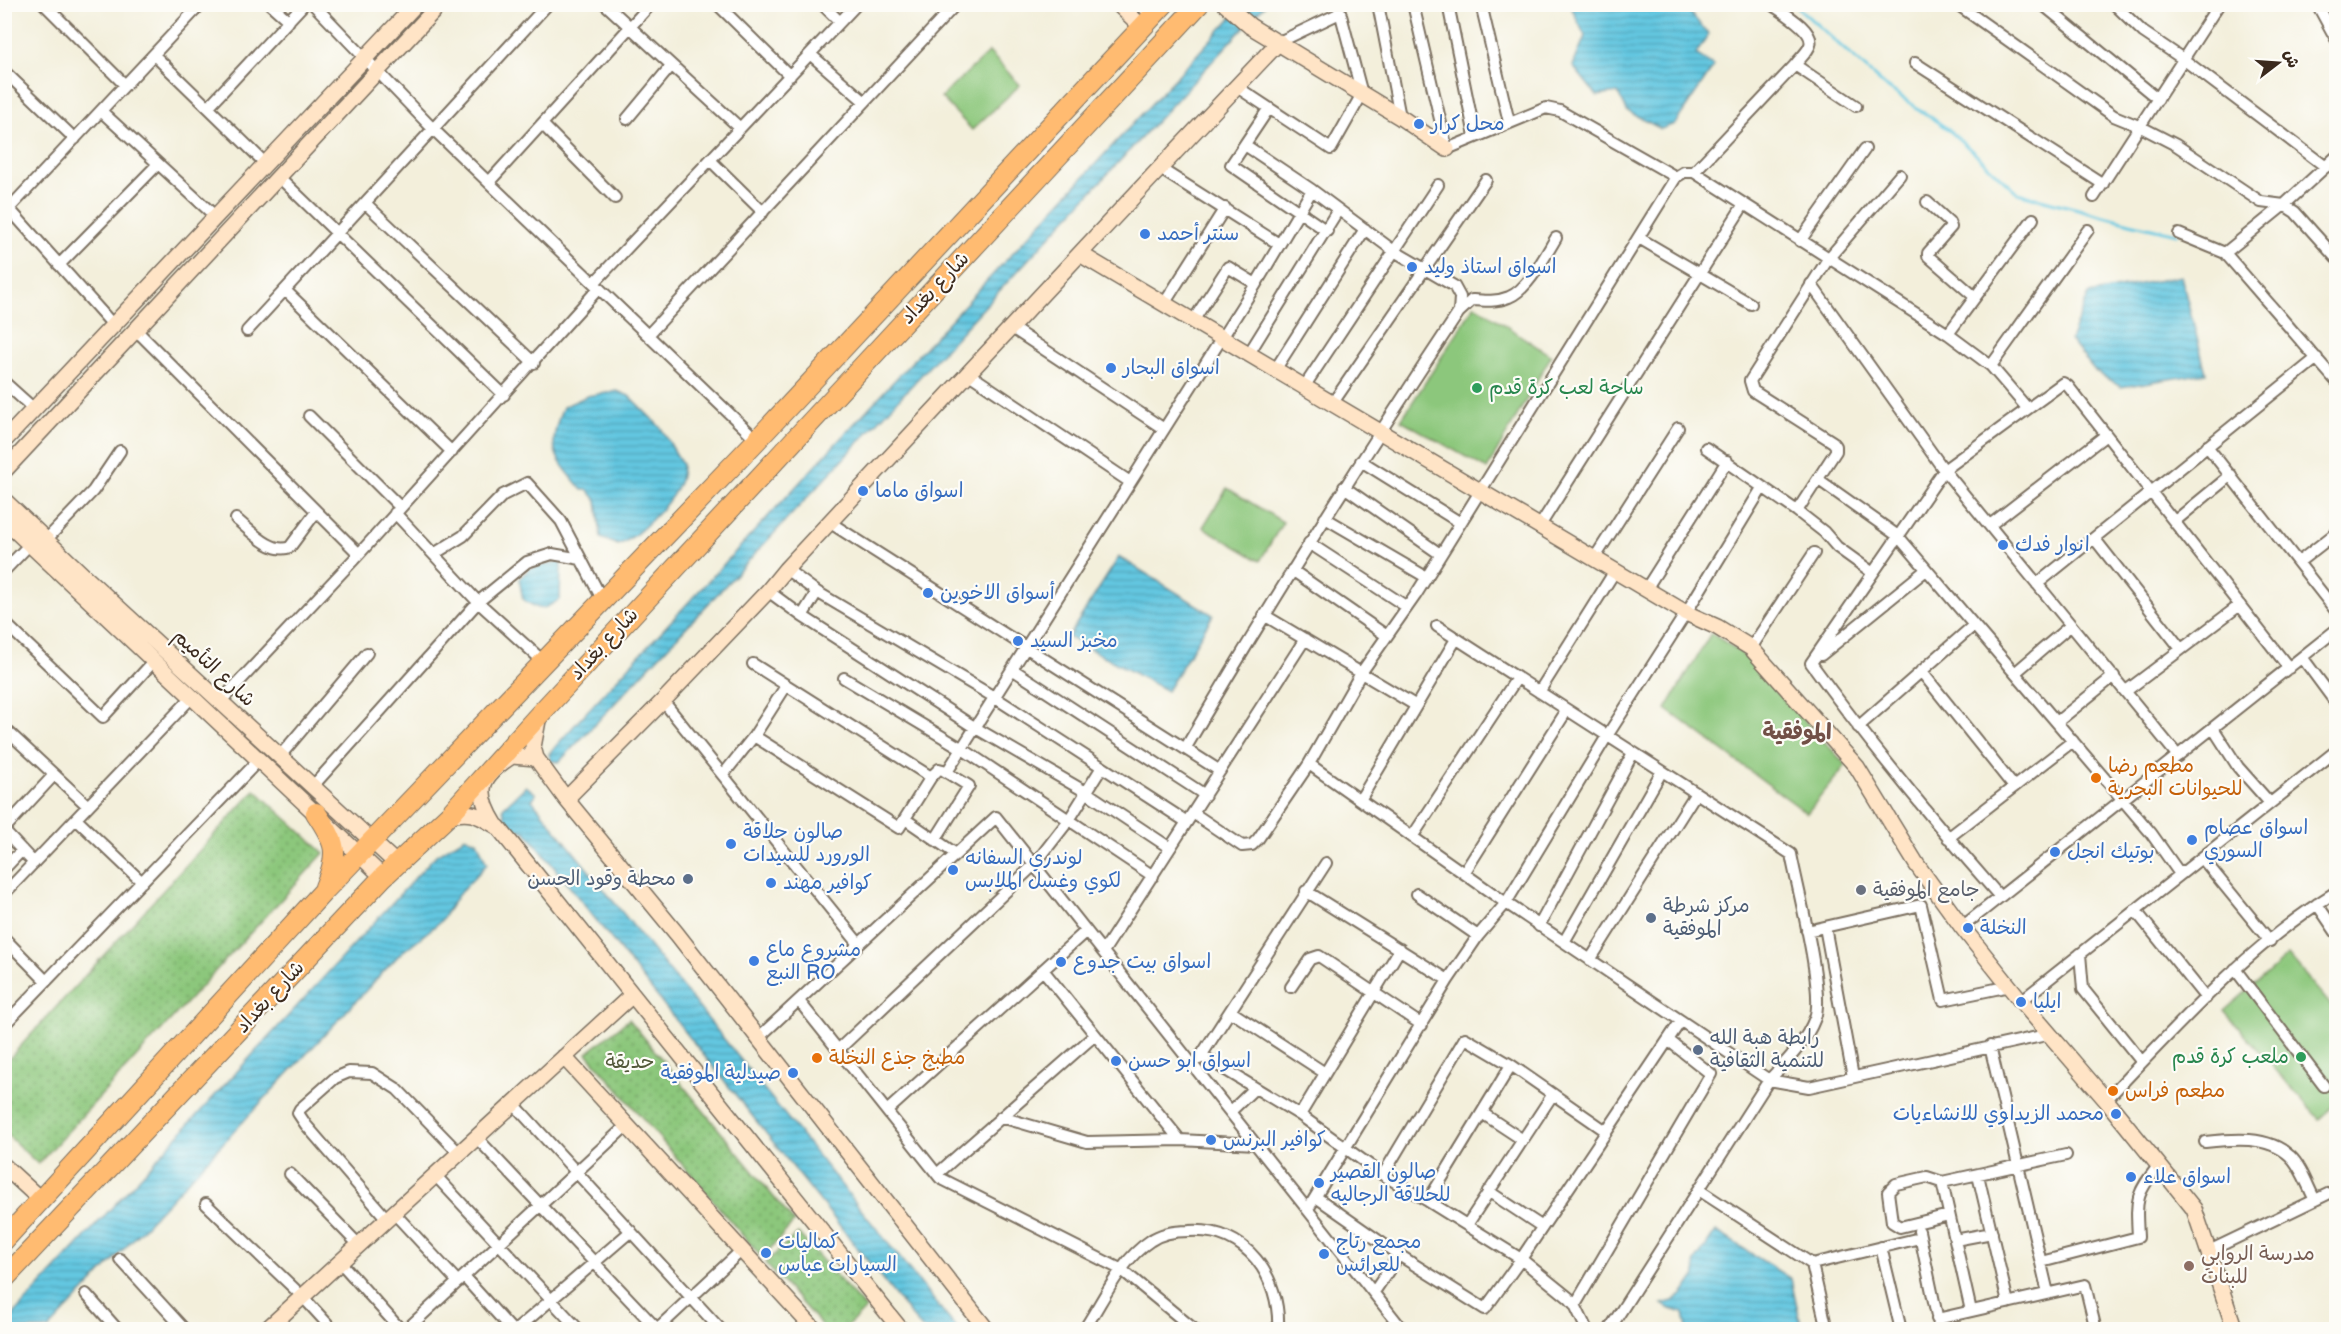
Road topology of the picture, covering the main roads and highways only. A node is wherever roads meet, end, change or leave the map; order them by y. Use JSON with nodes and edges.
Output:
{"nodes":[{"id":1,"x":416,"y":4,"type":"edge"},
{"id":2,"x":440,"y":4,"type":"edge"},
{"id":3,"x":1118,"y":4,"type":"edge"},
{"id":4,"x":1199,"y":4,"type":"edge"},
{"id":5,"x":1229,"y":8,"type":"edge"},
{"id":6,"x":1151,"y":13,"type":"edge"},
{"id":7,"x":1279,"y":42,"type":"junction"},
{"id":8,"x":1447,"y":149,"type":"road end"},
{"id":9,"x":1080,"y":254,"type":"junction"},
{"id":10,"x":4,"y":441,"type":"edge"},
{"id":11,"x":4,"y":471,"type":"edge"},
{"id":12,"x":4,"y":500,"type":"edge"},
{"id":13,"x":4,"y":520,"type":"edge"},
{"id":14,"x":539,"y":715,"type":"junction"},
{"id":15,"x":536,"y":758,"type":"junction"},
{"id":16,"x":566,"y":799,"type":"junction"},
{"id":17,"x":316,"y":813,"type":"junction"},
{"id":18,"x":449,"y":815,"type":"junction"},
{"id":19,"x":498,"y":827,"type":"junction"},
{"id":20,"x":374,"y":842,"type":"junction"},
{"id":21,"x":360,"y":855,"type":"junction"},
{"id":22,"x":390,"y":870,"type":"junction"},
{"id":23,"x":322,"y":893,"type":"junction"},
{"id":24,"x":631,"y":996,"type":"junction"},
{"id":25,"x":564,"y":1057,"type":"junction"},
{"id":26,"x":4,"y":1166,"type":"edge"},
{"id":27,"x":41,"y":1200,"type":"junction"},
{"id":28,"x":4,"y":1240,"type":"edge"},
{"id":29,"x":4,"y":1279,"type":"edge"},
{"id":30,"x":268,"y":1329,"type":"edge"},
{"id":31,"x":815,"y":1329,"type":"edge"},
{"id":32,"x":901,"y":1329,"type":"edge"},
{"id":33,"x":987,"y":1329,"type":"edge"},
{"id":34,"x":2235,"y":1329,"type":"edge"}],
"edges":[{"from":1,"to":10,"type":"main road"},
{"from":2,"to":11,"type":"main road"},
{"from":3,"to":6,"type":"main road"},
{"from":4,"to":14,"type":"highway","name":"شارع بغداد"},
{"from":5,"to":7,"type":"main road"},
{"from":6,"to":20,"type":"highway","name":"شارع بغداد"},
{"from":7,"to":8,"type":"main road"},
{"from":7,"to":9,"type":"main road"},
{"from":9,"to":16,"type":"main road"},
{"from":9,"to":34,"type":"main road"},
{"from":12,"to":20,"type":"main road","name":"شارع التأميم"},
{"from":13,"to":17,"type":"main road","name":"شارع التأميم"},
{"from":14,"to":15,"type":"main road"},
{"from":14,"to":18,"type":"highway","name":"شارع بغداد"},
{"from":15,"to":16,"type":"main road"},
{"from":15,"to":19,"type":"main road"},
{"from":16,"to":33,"type":"main road"},
{"from":17,"to":21,"type":"main road","name":"شارع التأميم"},
{"from":17,"to":23,"type":"highway"},
{"from":18,"to":19,"type":"main road"},
{"from":18,"to":22,"type":"highway","name":"شارع بغداد"},
{"from":19,"to":24,"type":"main road"},
{"from":20,"to":21,"type":"highway","name":"شارع بغداد"},
{"from":20,"to":22,"type":"main road","name":"شارع التأميم"},
{"from":21,"to":22,"type":"main road","name":"شارع التأميم"},
{"from":21,"to":23,"type":"highway","name":"شارع بغداد"},
{"from":22,"to":29,"type":"highway","name":"شارع بغداد"},
{"from":23,"to":27,"type":"highway","name":"شارع بغداد"},
{"from":24,"to":25,"type":"main road"},
{"from":24,"to":32,"type":"main road"},
{"from":25,"to":30,"type":"main road"},
{"from":25,"to":31,"type":"main road"},
{"from":26,"to":27,"type":"main road"},
{"from":27,"to":28,"type":"highway","name":"شارع بغداد"}]}
